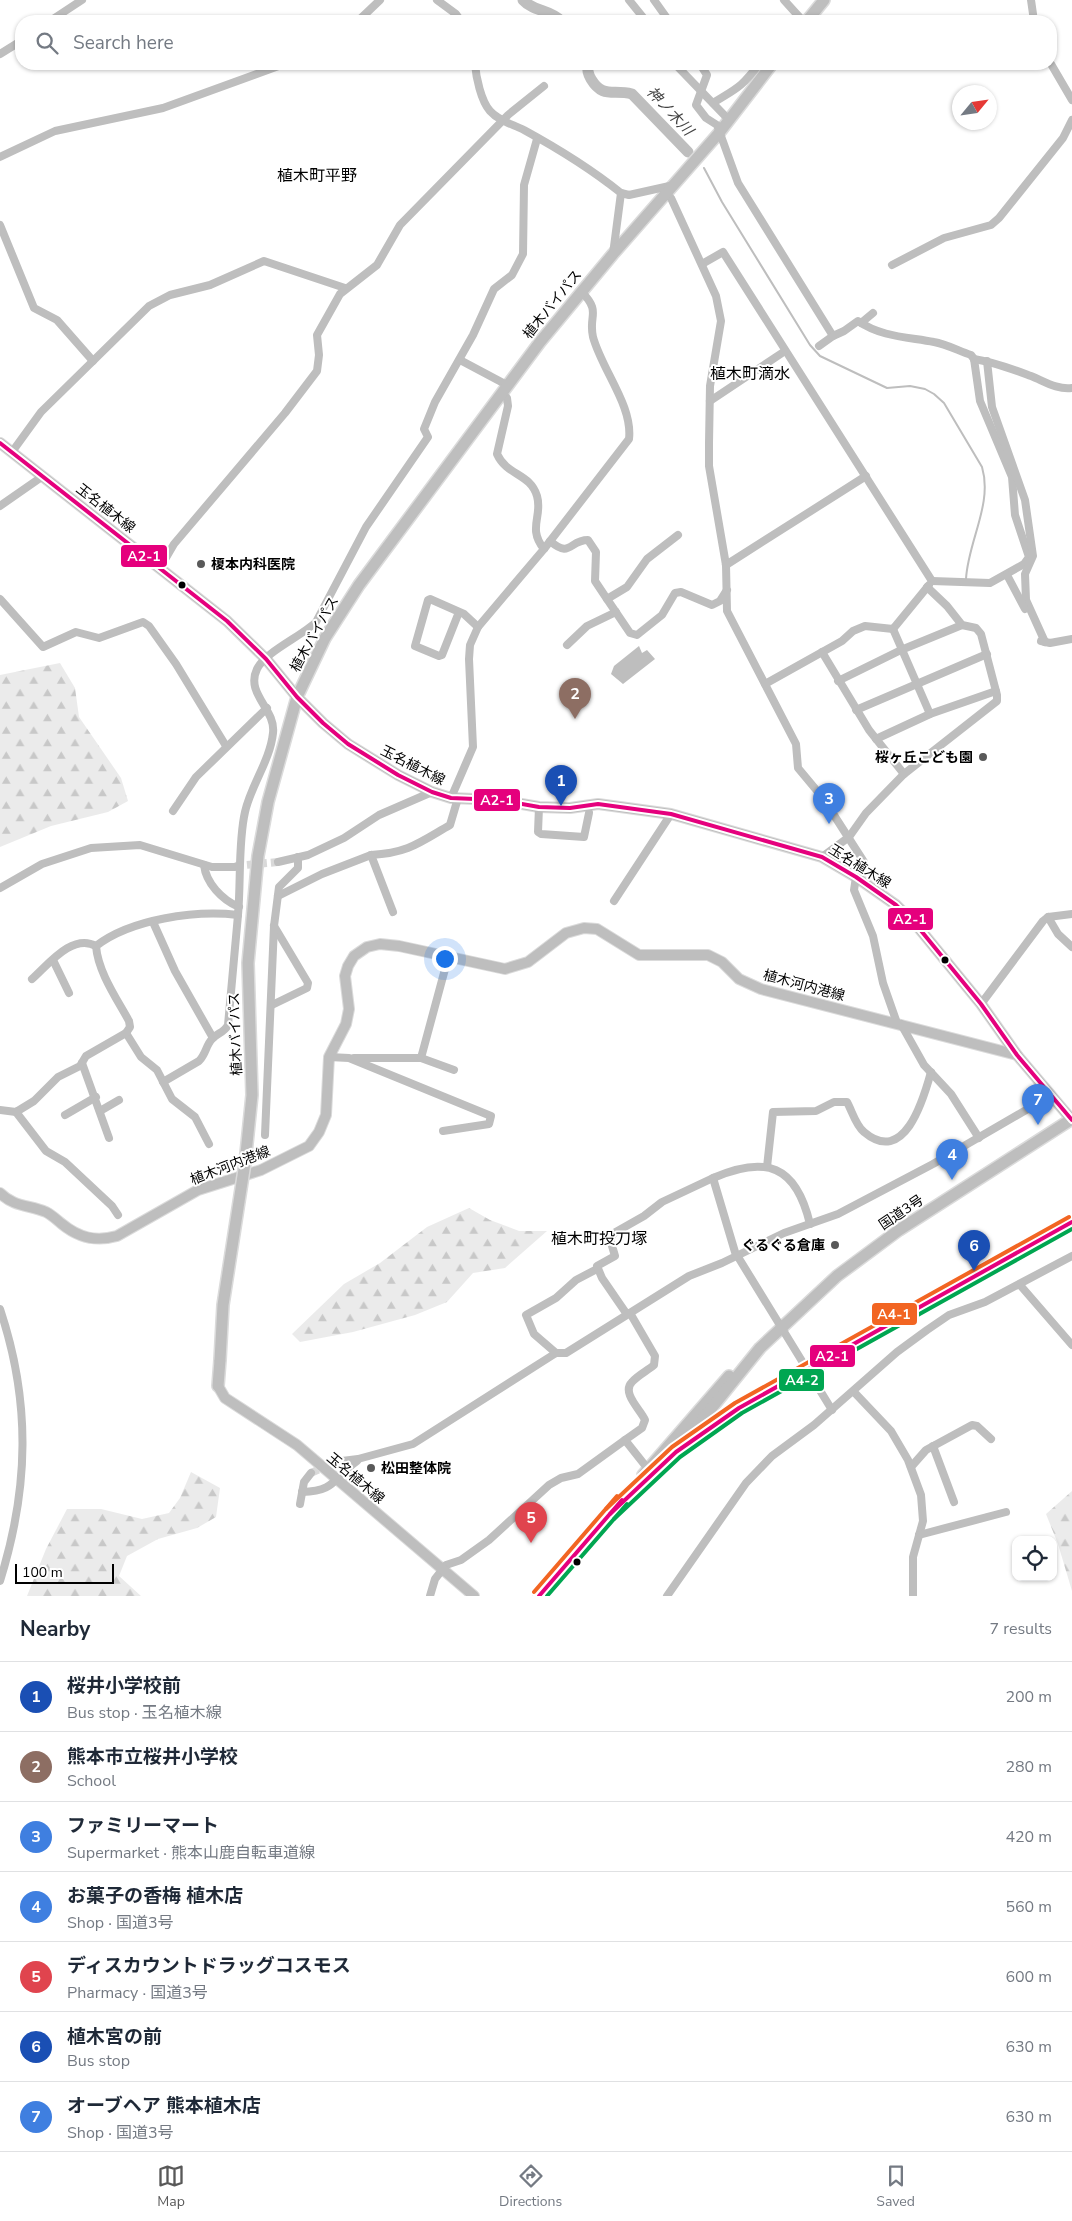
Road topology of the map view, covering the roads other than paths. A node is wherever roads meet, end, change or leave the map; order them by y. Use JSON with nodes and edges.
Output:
{"nodes":[{"id":1,"x":82,"y":0,"type":"edge"},
{"id":2,"x":380,"y":0,"type":"edge"},
{"id":3,"x":438,"y":0,"type":"edge"},
{"id":4,"x":629,"y":0,"type":"edge"},
{"id":5,"x":654,"y":0,"type":"edge"},
{"id":6,"x":784,"y":0,"type":"edge"},
{"id":7,"x":824,"y":0,"type":"edge"},
{"id":8,"x":1031,"y":0,"type":"edge"},
{"id":9,"x":59,"y":15,"type":"edge"},
{"id":10,"x":364,"y":15,"type":"edge"},
{"id":11,"x":457,"y":15,"type":"edge"},
{"id":12,"x":641,"y":15,"type":"edge"},
{"id":13,"x":665,"y":15,"type":"edge"},
{"id":14,"x":796,"y":15,"type":"edge"},
{"id":15,"x":806,"y":15,"type":"edge"},
{"id":16,"x":1033,"y":15,"type":"edge"},
{"id":17,"x":15,"y":45,"type":"edge"},
{"id":18,"x":0,"y":54,"type":"edge"},
{"id":19,"x":267,"y":70,"type":"edge"},
{"id":20,"x":476,"y":70,"type":"edge"},
{"id":21,"x":681,"y":70,"type":"edge"},
{"id":22,"x":704,"y":70,"type":"edge"},
{"id":23,"x":754,"y":70,"type":"edge"},
{"id":24,"x":767,"y":70,"type":"edge"},
{"id":25,"x":1054,"y":70,"type":"edge"},
{"id":26,"x":544,"y":86,"type":"dead end"},
{"id":27,"x":701,"y":92,"type":"junction"},
{"id":28,"x":1072,"y":100,"type":"edge"},
{"id":29,"x":713,"y":103,"type":"junction"},
{"id":30,"x":729,"y":120,"type":"junction"},
{"id":31,"x":1072,"y":120,"type":"edge"},
{"id":32,"x":503,"y":121,"type":"junction"},
{"id":33,"x":719,"y":134,"type":"junction"},
{"id":34,"x":537,"y":138,"type":"junction"},
{"id":35,"x":0,"y":157,"type":"edge"},
{"id":36,"x":674,"y":185,"type":"junction"},
{"id":37,"x":621,"y":193,"type":"junction"},
{"id":38,"x":666,"y":194,"type":"junction"},
{"id":39,"x":0,"y":225,"type":"edge"},
{"id":40,"x":613,"y":254,"type":"junction"},
{"id":41,"x":702,"y":264,"type":"junction"},
{"id":42,"x":892,"y":265,"type":"dead end"},
{"id":43,"x":345,"y":288,"type":"junction"},
{"id":44,"x":581,"y":291,"type":"junction"},
{"id":45,"x":873,"y":313,"type":"dead end"},
{"id":46,"x":861,"y":323,"type":"junction"},
{"id":47,"x":833,"y":336,"type":"junction"},
{"id":48,"x":819,"y":346,"type":"dead end"},
{"id":49,"x":785,"y":350,"type":"junction"},
{"id":50,"x":974,"y":359,"type":"junction"},
{"id":51,"x":460,"y":360,"type":"junction"},
{"id":52,"x":93,"y":361,"type":"junction"},
{"id":53,"x":987,"y":361,"type":"junction"},
{"id":54,"x":1072,"y":388,"type":"edge"},
{"id":55,"x":505,"y":389,"type":"junction"},
{"id":56,"x":710,"y":401,"type":"junction"},
{"id":57,"x":0,"y":443,"type":"edge"},
{"id":58,"x":12,"y":452,"type":"junction"},
{"id":59,"x":43,"y":476,"type":"junction"},
{"id":60,"x":866,"y":476,"type":"junction"},
{"id":61,"x":0,"y":506,"type":"edge"},
{"id":62,"x":678,"y":535,"type":"dead end"},
{"id":63,"x":550,"y":541,"type":"junction"},
{"id":64,"x":544,"y":549,"type":"junction"},
{"id":65,"x":726,"y":565,"type":"junction"},
{"id":66,"x":160,"y":568,"type":"junction"},
{"id":67,"x":1007,"y":575,"type":"junction"},
{"id":68,"x":929,"y":584,"type":"junction"},
{"id":69,"x":728,"y":590,"type":"junction"},
{"id":70,"x":0,"y":599,"type":"edge"},
{"id":71,"x":607,"y":599,"type":"junction"},
{"id":72,"x":459,"y":612,"type":"junction"},
{"id":73,"x":616,"y":612,"type":"junction"},
{"id":74,"x":962,"y":625,"type":"junction"},
{"id":75,"x":478,"y":627,"type":"junction"},
{"id":76,"x":893,"y":629,"type":"junction"},
{"id":77,"x":1072,"y":639,"type":"edge"},
{"id":78,"x":1045,"y":642,"type":"junction"},
{"id":79,"x":567,"y":645,"type":"dead end"},
{"id":80,"x":901,"y":650,"type":"junction"},
{"id":81,"x":822,"y":652,"type":"junction"},
{"id":82,"x":987,"y":654,"type":"junction"},
{"id":83,"x":266,"y":659,"type":"junction"},
{"id":84,"x":838,"y":681,"type":"junction"},
{"id":85,"x":916,"y":683,"type":"junction"},
{"id":86,"x":765,"y":684,"type":"junction"},
{"id":87,"x":996,"y":691,"type":"junction"},
{"id":88,"x":297,"y":697,"type":"junction"},
{"id":89,"x":267,"y":708,"type":"junction"},
{"id":90,"x":856,"y":710,"type":"junction"},
{"id":91,"x":930,"y":714,"type":"junction"},
{"id":92,"x":876,"y":739,"type":"junction"},
{"id":93,"x":226,"y":746,"type":"junction"},
{"id":94,"x":904,"y":774,"type":"junction"},
{"id":95,"x":432,"y":792,"type":"junction"},
{"id":96,"x":455,"y":798,"type":"junction"},
{"id":97,"x":539,"y":807,"type":"junction"},
{"id":98,"x":173,"y":811,"type":"dead end"},
{"id":99,"x":589,"y":813,"type":"dead end"},
{"id":100,"x":671,"y":814,"type":"junction"},
{"id":101,"x":849,"y":837,"type":"junction"},
{"id":102,"x":371,"y":855,"type":"junction"},
{"id":103,"x":298,"y":857,"type":"junction"},
{"id":104,"x":822,"y":857,"type":"junction"},
{"id":105,"x":278,"y":862,"type":"tunnel mouth"},
{"id":106,"x":204,"y":865,"type":"junction"},
{"id":107,"x":235,"y":866,"type":"tunnel mouth"},
{"id":108,"x":856,"y":877,"type":"junction"},
{"id":109,"x":0,"y":888,"type":"edge"},
{"id":110,"x":278,"y":896,"type":"junction"},
{"id":111,"x":614,"y":901,"type":"dead end"},
{"id":112,"x":238,"y":911,"type":"junction"},
{"id":113,"x":393,"y":912,"type":"dead end"},
{"id":114,"x":1072,"y":914,"type":"edge"},
{"id":115,"x":1048,"y":917,"type":"junction"},
{"id":116,"x":153,"y":922,"type":"junction"},
{"id":117,"x":274,"y":926,"type":"junction"},
{"id":118,"x":96,"y":946,"type":"junction"},
{"id":119,"x":1072,"y":947,"type":"edge"},
{"id":120,"x":448,"y":958,"type":"junction"},
{"id":121,"x":53,"y":960,"type":"junction"},
{"id":122,"x":32,"y":979,"type":"dead end"},
{"id":123,"x":70,"y":993,"type":"dead end"},
{"id":124,"x":982,"y":1004,"type":"junction"},
{"id":125,"x":272,"y":1005,"type":"junction"},
{"id":126,"x":899,"y":1024,"type":"junction"},
{"id":127,"x":126,"y":1033,"type":"junction"},
{"id":128,"x":212,"y":1038,"type":"junction"},
{"id":129,"x":1017,"y":1055,"type":"junction"},
{"id":130,"x":329,"y":1057,"type":"junction"},
{"id":131,"x":349,"y":1058,"type":"junction"},
{"id":132,"x":421,"y":1058,"type":"junction"},
{"id":133,"x":82,"y":1063,"type":"junction"},
{"id":134,"x":454,"y":1070,"type":"dead end"},
{"id":135,"x":931,"y":1072,"type":"junction"},
{"id":136,"x":163,"y":1082,"type":"junction"},
{"id":137,"x":1052,"y":1096,"type":"junction"},
{"id":138,"x":96,"y":1097,"type":"junction"},
{"id":139,"x":119,"y":1100,"type":"dead end"},
{"id":140,"x":0,"y":1110,"type":"edge"},
{"id":141,"x":100,"y":1111,"type":"junction"},
{"id":142,"x":16,"y":1112,"type":"junction"},
{"id":143,"x":65,"y":1115,"type":"dead end"},
{"id":144,"x":1072,"y":1119,"type":"edge"},
{"id":145,"x":443,"y":1131,"type":"dead end"},
{"id":146,"x":265,"y":1135,"type":"dead end"},
{"id":147,"x":109,"y":1138,"type":"dead end"},
{"id":148,"x":979,"y":1138,"type":"junction"},
{"id":149,"x":209,"y":1144,"type":"dead end"},
{"id":150,"x":766,"y":1167,"type":"junction"},
{"id":151,"x":713,"y":1178,"type":"junction"},
{"id":152,"x":0,"y":1193,"type":"edge"},
{"id":153,"x":118,"y":1215,"type":"dead end"},
{"id":154,"x":1072,"y":1222,"type":"edge"},
{"id":155,"x":810,"y":1224,"type":"junction"},
{"id":156,"x":738,"y":1256,"type":"junction"},
{"id":157,"x":1072,"y":1256,"type":"edge"},
{"id":158,"x":596,"y":1269,"type":"junction"},
{"id":159,"x":1020,"y":1285,"type":"junction"},
{"id":160,"x":0,"y":1309,"type":"edge"},
{"id":161,"x":630,"y":1313,"type":"junction"},
{"id":162,"x":780,"y":1328,"type":"junction"},
{"id":163,"x":1072,"y":1345,"type":"edge"},
{"id":164,"x":760,"y":1348,"type":"junction"},
{"id":165,"x":556,"y":1353,"type":"junction"},
{"id":166,"x":807,"y":1369,"type":"junction"},
{"id":167,"x":218,"y":1386,"type":"joint"},
{"id":168,"x":854,"y":1392,"type":"junction"},
{"id":169,"x":739,"y":1408,"type":"junction"},
{"id":170,"x":832,"y":1410,"type":"junction"},
{"id":171,"x":699,"y":1424,"type":"junction"},
{"id":172,"x":677,"y":1435,"type":"junction"},
{"id":173,"x":992,"y":1439,"type":"dead end"},
{"id":174,"x":625,"y":1440,"type":"junction"},
{"id":175,"x":933,"y":1446,"type":"junction"},
{"id":176,"x":676,"y":1452,"type":"junction"},
{"id":177,"x":358,"y":1459,"type":"junction"},
{"id":178,"x":334,"y":1462,"type":"tunnel mouth"},
{"id":179,"x":911,"y":1466,"type":"junction"},
{"id":180,"x":648,"y":1468,"type":"junction"},
{"id":181,"x":311,"y":1473,"type":"tunnel mouth"},
{"id":182,"x":338,"y":1480,"type":"junction"},
{"id":183,"x":302,"y":1492,"type":"junction"},
{"id":184,"x":954,"y":1502,"type":"dead end"},
{"id":185,"x":300,"y":1504,"type":"dead end"},
{"id":186,"x":1006,"y":1512,"type":"dead end"},
{"id":187,"x":610,"y":1514,"type":"junction"},
{"id":188,"x":919,"y":1535,"type":"junction"},
{"id":189,"x":442,"y":1568,"type":"junction"},
{"id":190,"x":0,"y":1580,"type":"edge"},
{"id":191,"x":430,"y":1596,"type":"edge"},
{"id":192,"x":474,"y":1596,"type":"edge"},
{"id":193,"x":539,"y":1596,"type":"edge"},
{"id":194,"x":667,"y":1596,"type":"edge"},
{"id":195,"x":913,"y":1596,"type":"edge"}],
"edges":[{"from":1,"to":9,"type":"street"},
{"from":2,"to":10,"type":"street"},
{"from":3,"to":11,"type":"street"},
{"from":4,"to":12,"type":"street"},
{"from":5,"to":13,"type":"street"},
{"from":6,"to":14,"type":"street"},
{"from":7,"to":15,"type":"highway"},
{"from":8,"to":16,"type":"street"},
{"from":17,"to":18,"type":"street"},
{"from":19,"to":35,"type":"street"},
{"from":20,"to":32,"type":"street"},
{"from":21,"to":27,"type":"street"},
{"from":22,"to":27,"type":"street"},
{"from":23,"to":29,"type":"street"},
{"from":24,"to":30,"type":"highway","name":"植木バイパス"},
{"from":25,"to":28,"type":"street"},
{"from":26,"to":32,"type":"street"},
{"from":27,"to":29,"type":"street"},
{"from":27,"to":33,"type":"street"},
{"from":29,"to":30,"type":"street"},
{"from":30,"to":33,"type":"highway","name":"植木バイパス"},
{"from":31,"to":42,"type":"street"},
{"from":32,"to":34,"type":"street"},
{"from":32,"to":43,"type":"street"},
{"from":33,"to":36,"type":"highway","name":"植木バイパス"},
{"from":33,"to":47,"type":"street"},
{"from":34,"to":37,"type":"street"},
{"from":34,"to":51,"type":"street"},
{"from":36,"to":37,"type":"street"},
{"from":36,"to":38,"type":"highway","name":"植木バイパス"},
{"from":37,"to":40,"type":"street"},
{"from":38,"to":40,"type":"highway","name":"植木バイパス"},
{"from":38,"to":41,"type":"street"},
{"from":39,"to":52,"type":"street"},
{"from":40,"to":44,"type":"highway","name":"植木バイパス"},
{"from":41,"to":49,"type":"street"},
{"from":41,"to":56,"type":"street"},
{"from":43,"to":52,"type":"street"},
{"from":43,"to":66,"type":"street"},
{"from":44,"to":55,"type":"highway","name":"植木バイパス"},
{"from":44,"to":63,"type":"street"},
{"from":45,"to":46,"type":"street"},
{"from":46,"to":47,"type":"street"},
{"from":46,"to":50,"type":"street"},
{"from":47,"to":48,"type":"street"},
{"from":49,"to":56,"type":"street"},
{"from":49,"to":60,"type":"street"},
{"from":50,"to":53,"type":"street"},
{"from":50,"to":67,"type":"street"},
{"from":51,"to":55,"type":"street"},
{"from":51,"to":83,"type":"street"},
{"from":52,"to":58,"type":"street"},
{"from":53,"to":54,"type":"street"},
{"from":53,"to":78,"type":"street"},
{"from":55,"to":64,"type":"street"},
{"from":55,"to":88,"type":"highway","name":"植木バイパス"},
{"from":56,"to":65,"type":"street"},
{"from":57,"to":58,"type":"main road","name":"玉名植木線"},
{"from":58,"to":59,"type":"main road","name":"玉名植木線"},
{"from":59,"to":61,"type":"street"},
{"from":59,"to":66,"type":"main road","name":"玉名植木線"},
{"from":60,"to":65,"type":"street"},
{"from":60,"to":68,"type":"street"},
{"from":62,"to":71,"type":"street"},
{"from":63,"to":64,"type":"street"},
{"from":63,"to":71,"type":"street"},
{"from":64,"to":75,"type":"street"},
{"from":65,"to":69,"type":"street"},
{"from":66,"to":83,"type":"main road","name":"玉名植木線"},
{"from":67,"to":68,"type":"street"},
{"from":67,"to":78,"type":"street"},
{"from":68,"to":74,"type":"street"},
{"from":68,"to":76,"type":"street"},
{"from":69,"to":73,"type":"street"},
{"from":69,"to":86,"type":"street"},
{"from":70,"to":93,"type":"street"},
{"from":71,"to":73,"type":"street"},
{"from":72,"to":72,"type":"street"},
{"from":72,"to":75,"type":"street"},
{"from":73,"to":79,"type":"street"},
{"from":74,"to":80,"type":"street"},
{"from":74,"to":82,"type":"street"},
{"from":75,"to":96,"type":"street"},
{"from":76,"to":80,"type":"street"},
{"from":76,"to":81,"type":"street"},
{"from":77,"to":78,"type":"street"},
{"from":80,"to":84,"type":"street"},
{"from":80,"to":85,"type":"street"},
{"from":81,"to":84,"type":"street"},
{"from":81,"to":86,"type":"street"},
{"from":82,"to":85,"type":"street"},
{"from":82,"to":87,"type":"street"},
{"from":83,"to":88,"type":"main road","name":"玉名植木線"},
{"from":83,"to":89,"type":"street"},
{"from":84,"to":90,"type":"street"},
{"from":85,"to":90,"type":"street"},
{"from":85,"to":91,"type":"street"},
{"from":86,"to":101,"type":"street"},
{"from":87,"to":91,"type":"street"},
{"from":87,"to":94,"type":"street"},
{"from":88,"to":95,"type":"main road","name":"玉名植木線"},
{"from":88,"to":167,"type":"highway","name":"植木バイパス","bridge":true},
{"from":89,"to":93,"type":"street"},
{"from":89,"to":112,"type":"street"},
{"from":90,"to":92,"type":"street"},
{"from":91,"to":92,"type":"street"},
{"from":92,"to":94,"type":"street"},
{"from":93,"to":98,"type":"street"},
{"from":94,"to":101,"type":"street"},
{"from":95,"to":96,"type":"main road","name":"玉名植木線"},
{"from":95,"to":103,"type":"street"},
{"from":96,"to":97,"type":"main road","name":"玉名植木線"},
{"from":96,"to":102,"type":"street"},
{"from":97,"to":99,"type":"street"},
{"from":97,"to":100,"type":"main road","name":"玉名植木線"},
{"from":100,"to":104,"type":"main road","name":"玉名植木線"},
{"from":100,"to":111,"type":"street"},
{"from":101,"to":104,"type":"street"},
{"from":101,"to":108,"type":"street"},
{"from":102,"to":110,"type":"street"},
{"from":102,"to":113,"type":"street"},
{"from":103,"to":105,"type":"street"},
{"from":103,"to":110,"type":"street"},
{"from":104,"to":108,"type":"main road","name":"玉名植木線"},
{"from":106,"to":107,"type":"street"},
{"from":106,"to":109,"type":"street"},
{"from":106,"to":112,"type":"street"},
{"from":108,"to":124,"type":"main road","name":"玉名植木線"},
{"from":108,"to":126,"type":"street"},
{"from":110,"to":117,"type":"street"},
{"from":112,"to":116,"type":"street"},
{"from":112,"to":128,"type":"street"},
{"from":114,"to":115,"type":"street"},
{"from":115,"to":119,"type":"street"},
{"from":115,"to":124,"type":"street"},
{"from":116,"to":118,"type":"street"},
{"from":116,"to":128,"type":"street"},
{"from":117,"to":125,"type":"street"},
{"from":117,"to":125,"type":"street"},
{"from":118,"to":121,"type":"street"},
{"from":118,"to":127,"type":"street"},
{"from":120,"to":126,"type":"main road","name":"植木河内港線"},
{"from":120,"to":130,"type":"main road","name":"植木河内港線"},
{"from":120,"to":132,"type":"street"},
{"from":121,"to":122,"type":"street"},
{"from":121,"to":123,"type":"street"},
{"from":124,"to":129,"type":"main road","name":"玉名植木線"},
{"from":125,"to":146,"type":"street"},
{"from":126,"to":129,"type":"main road","name":"植木河内港線"},
{"from":126,"to":135,"type":"street"},
{"from":127,"to":133,"type":"street"},
{"from":127,"to":136,"type":"street"},
{"from":128,"to":136,"type":"street"},
{"from":129,"to":137,"type":"main road"},
{"from":130,"to":131,"type":"street"},
{"from":130,"to":152,"type":"main road","name":"植木河内港線"},
{"from":131,"to":132,"type":"street"},
{"from":131,"to":145,"type":"street"},
{"from":132,"to":134,"type":"street"},
{"from":133,"to":138,"type":"street"},
{"from":133,"to":142,"type":"street"},
{"from":135,"to":148,"type":"street"},
{"from":135,"to":150,"type":"street"},
{"from":136,"to":149,"type":"street"},
{"from":137,"to":144,"type":"main road"},
{"from":137,"to":148,"type":"street"},
{"from":138,"to":141,"type":"street"},
{"from":138,"to":143,"type":"street"},
{"from":139,"to":141,"type":"street"},
{"from":140,"to":142,"type":"street"},
{"from":141,"to":147,"type":"street"},
{"from":142,"to":153,"type":"street"},
{"from":144,"to":162,"type":"highway","name":"国道3号"},
{"from":148,"to":155,"type":"street"},
{"from":150,"to":151,"type":"street"},
{"from":150,"to":155,"type":"street"},
{"from":151,"to":156,"type":"street"},
{"from":151,"to":158,"type":"street"},
{"from":154,"to":166,"type":"street"},
{"from":155,"to":156,"type":"street"},
{"from":156,"to":161,"type":"street"},
{"from":156,"to":162,"type":"street"},
{"from":157,"to":159,"type":"street"},
{"from":158,"to":161,"type":"street"},
{"from":158,"to":165,"type":"street"},
{"from":159,"to":163,"type":"street"},
{"from":159,"to":168,"type":"street"},
{"from":160,"to":190,"type":"street"},
{"from":161,"to":165,"type":"street"},
{"from":161,"to":174,"type":"street"},
{"from":162,"to":164,"type":"highway","name":"国道3号"},
{"from":162,"to":166,"type":"street"},
{"from":164,"to":171,"type":"highway","name":"国道3号"},
{"from":164,"to":172,"type":"highway","name":"国道3号"},
{"from":165,"to":177,"type":"street"},
{"from":166,"to":169,"type":"street"},
{"from":166,"to":170,"type":"street"},
{"from":167,"to":182,"type":"main road","name":"玉名植木線"},
{"from":168,"to":170,"type":"street"},
{"from":168,"to":179,"type":"street"},
{"from":169,"to":171,"type":"street"},
{"from":169,"to":176,"type":"street"},
{"from":170,"to":194,"type":"street"},
{"from":171,"to":172,"type":"street"},
{"from":171,"to":176,"type":"highway","name":"国道3号"},
{"from":172,"to":180,"type":"highway","name":"国道3号"},
{"from":173,"to":175,"type":"street"},
{"from":174,"to":180,"type":"street"},
{"from":174,"to":189,"type":"street"},
{"from":175,"to":179,"type":"street"},
{"from":175,"to":184,"type":"street"},
{"from":176,"to":187,"type":"highway","name":"国道3号"},
{"from":177,"to":178,"type":"street"},
{"from":177,"to":182,"type":"street"},
{"from":179,"to":188,"type":"street"},
{"from":180,"to":187,"type":"highway","name":"国道3号"},
{"from":181,"to":183,"type":"street"},
{"from":182,"to":183,"type":"street"},
{"from":182,"to":189,"type":"main road","name":"玉名植木線"},
{"from":183,"to":185,"type":"street"},
{"from":186,"to":188,"type":"street"},
{"from":187,"to":193,"type":"highway","name":"国道3号"},
{"from":188,"to":195,"type":"street"},
{"from":189,"to":191,"type":"street"},
{"from":189,"to":192,"type":"main road","name":"玉名植木線"}]}
